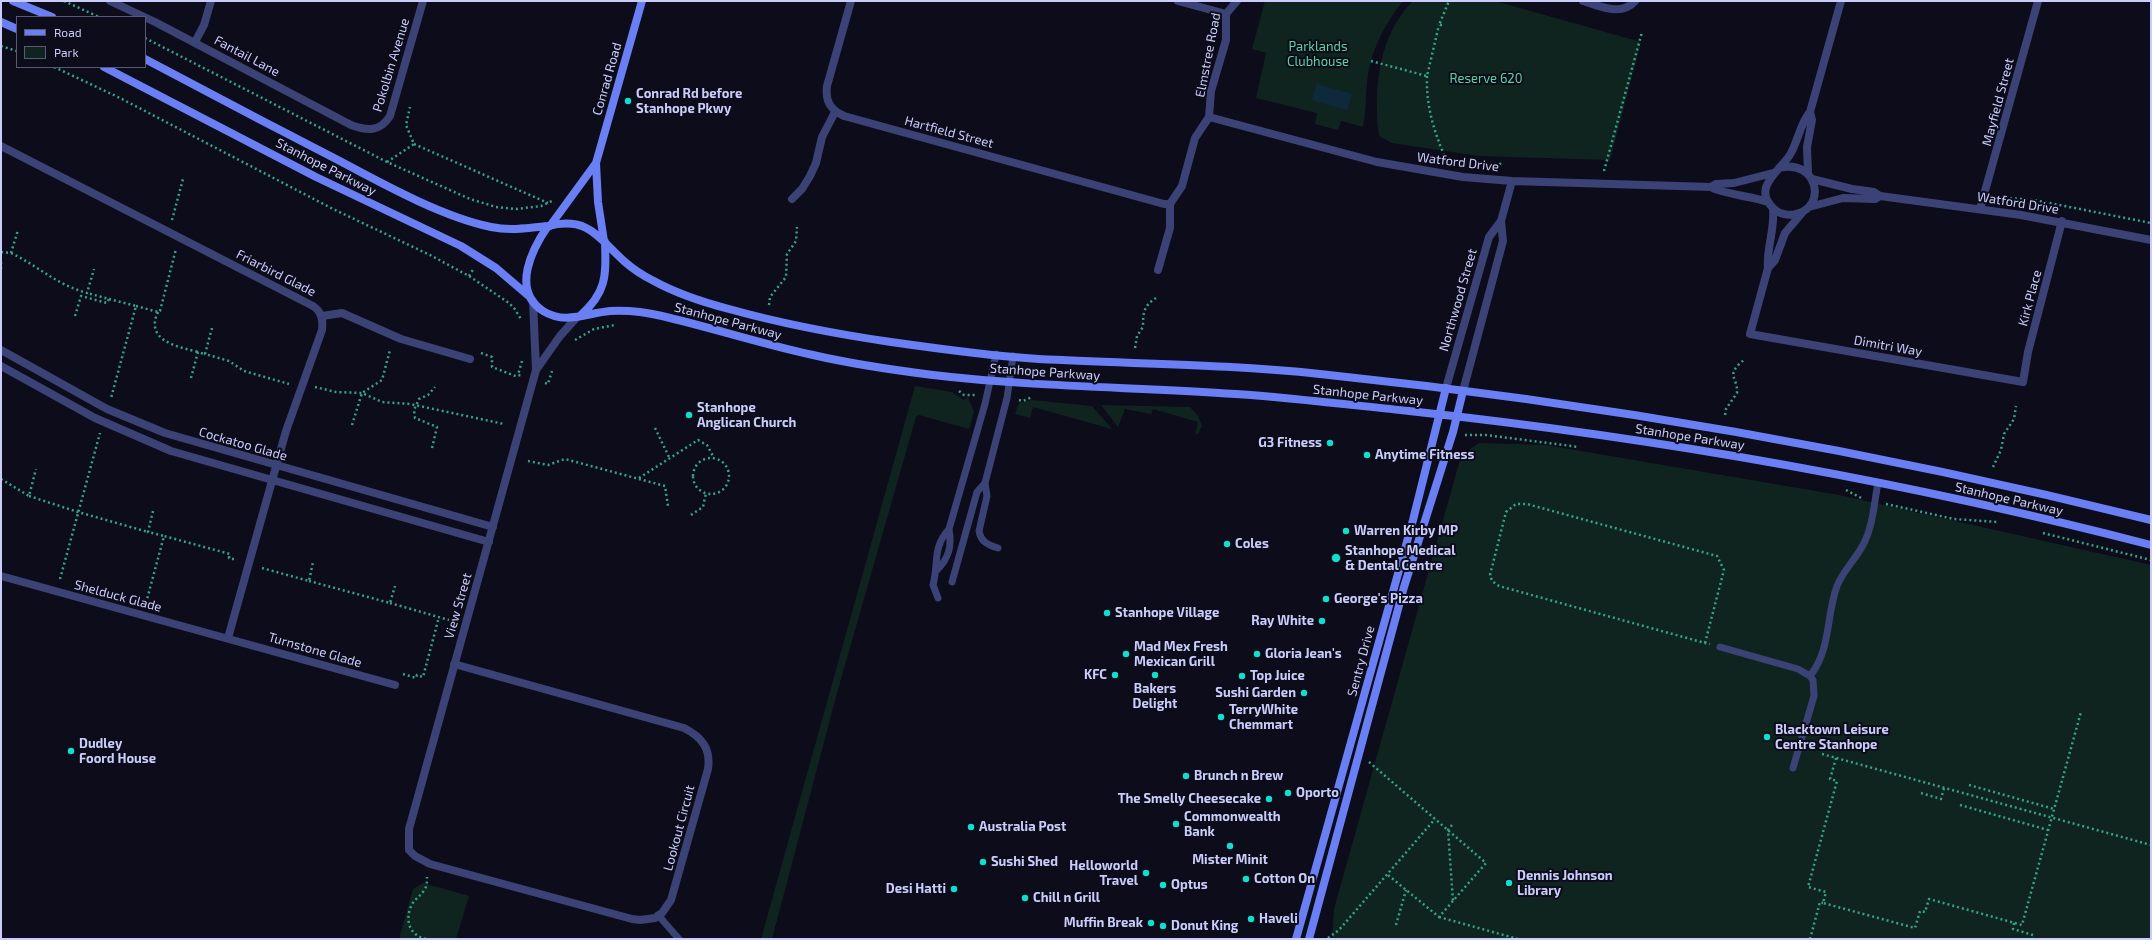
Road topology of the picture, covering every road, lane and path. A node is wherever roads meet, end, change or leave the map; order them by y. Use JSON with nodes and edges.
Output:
{"nodes":[{"id":1,"x":13,"y":1,"type":"edge"},
{"id":2,"x":64,"y":1,"type":"edge"},
{"id":3,"x":110,"y":1,"type":"edge"},
{"id":4,"x":211,"y":1,"type":"edge"},
{"id":5,"x":423,"y":1,"type":"edge"},
{"id":6,"x":642,"y":1,"type":"edge"},
{"id":7,"x":851,"y":1,"type":"edge"},
{"id":8,"x":1178,"y":1,"type":"edge"},
{"id":9,"x":1237,"y":1,"type":"edge"},
{"id":10,"x":1449,"y":1,"type":"edge"},
{"id":11,"x":1583,"y":1,"type":"edge"},
{"id":12,"x":1841,"y":1,"type":"edge"},
{"id":13,"x":2038,"y":1,"type":"edge"},
{"id":14,"x":1632,"y":4,"type":"edge"},
{"id":15,"x":1226,"y":14,"type":"junction"},
{"id":16,"x":50,"y":16,"type":"edge"},
{"id":17,"x":97,"y":16,"type":"edge"},
{"id":18,"x":141,"y":16,"type":"edge"},
{"id":19,"x":146,"y":18,"type":"edge"},
{"id":20,"x":1,"y":22,"type":"edge"},
{"id":21,"x":16,"y":29,"type":"edge"},
{"id":22,"x":1642,"y":32,"type":"dead end"},
{"id":23,"x":195,"y":42,"type":"junction"},
{"id":24,"x":1,"y":46,"type":"edge"},
{"id":25,"x":16,"y":52,"type":"edge"},
{"id":26,"x":146,"y":61,"type":"edge"},
{"id":27,"x":1371,"y":61,"type":"dead end"},
{"id":28,"x":56,"y":68,"type":"edge"},
{"id":29,"x":106,"y":68,"type":"edge"},
{"id":30,"x":1427,"y":76,"type":"junction"},
{"id":31,"x":410,"y":107,"type":"dead end"},
{"id":32,"x":835,"y":112,"type":"junction"},
{"id":33,"x":1810,"y":112,"type":"junction"},
{"id":34,"x":1209,"y":117,"type":"junction"},
{"id":35,"x":374,"y":130,"type":"joint"},
{"id":36,"x":414,"y":144,"type":"junction"},
{"id":37,"x":1,"y":146,"type":"edge"},
{"id":38,"x":1444,"y":155,"type":"dead end"},
{"id":39,"x":1502,"y":161,"type":"dead end"},
{"id":40,"x":387,"y":162,"type":"dead end"},
{"id":41,"x":596,"y":163,"type":"junction"},
{"id":42,"x":1496,"y":168,"type":"dead end"},
{"id":43,"x":1776,"y":171,"type":"junction"},
{"id":44,"x":1810,"y":176,"type":"junction"},
{"id":45,"x":183,"y":179,"type":"dead end"},
{"id":46,"x":1512,"y":181,"type":"junction"},
{"id":47,"x":1602,"y":183,"type":"junction"},
{"id":48,"x":1711,"y":187,"type":"junction"},
{"id":49,"x":1880,"y":196,"type":"junction"},
{"id":50,"x":1995,"y":197,"type":"dead end"},
{"id":51,"x":792,"y":199,"type":"dead end"},
{"id":52,"x":548,"y":203,"type":"dead end"},
{"id":53,"x":1170,"y":204,"type":"junction"},
{"id":54,"x":1771,"y":206,"type":"junction"},
{"id":55,"x":496,"y":207,"type":"dead end"},
{"id":56,"x":1806,"y":209,"type":"junction"},
{"id":57,"x":1980,"y":209,"type":"junction"},
{"id":58,"x":1500,"y":221,"type":"junction"},
{"id":59,"x":2062,"y":221,"type":"junction"},
{"id":60,"x":2151,"y":223,"type":"edge"},
{"id":61,"x":170,"y":225,"type":"dead end"},
{"id":62,"x":549,"y":226,"type":"junction"},
{"id":63,"x":492,"y":227,"type":"junction"},
{"id":64,"x":797,"y":227,"type":"dead end"},
{"id":65,"x":18,"y":230,"type":"dead end"},
{"id":66,"x":2151,"y":240,"type":"edge"},
{"id":67,"x":605,"y":242,"type":"junction"},
{"id":68,"x":170,"y":247,"type":"dead end"},
{"id":69,"x":1,"y":252,"type":"edge"},
{"id":70,"x":11,"y":254,"type":"junction"},
{"id":71,"x":480,"y":258,"type":"junction"},
{"id":72,"x":1,"y":262,"type":"edge"},
{"id":73,"x":1768,"y":268,"type":"junction"},
{"id":74,"x":1,"y":269,"type":"edge"},
{"id":75,"x":94,"y":269,"type":"dead end"},
{"id":76,"x":1158,"y":270,"type":"dead end"},
{"id":77,"x":469,"y":276,"type":"junction"},
{"id":78,"x":87,"y":292,"type":"junction"},
{"id":79,"x":109,"y":298,"type":"junction"},
{"id":80,"x":1156,"y":298,"type":"dead end"},
{"id":81,"x":532,"y":299,"type":"junction"},
{"id":82,"x":769,"y":305,"type":"dead end"},
{"id":83,"x":136,"y":306,"type":"junction"},
{"id":84,"x":158,"y":312,"type":"junction"},
{"id":85,"x":75,"y":316,"type":"dead end"},
{"id":86,"x":322,"y":316,"type":"junction"},
{"id":87,"x":578,"y":317,"type":"junction"},
{"id":88,"x":522,"y":324,"type":"dead end"},
{"id":89,"x":617,"y":325,"type":"dead end"},
{"id":90,"x":212,"y":328,"type":"dead end"},
{"id":91,"x":570,"y":344,"type":"dead end"},
{"id":92,"x":1135,"y":348,"type":"dead end"},
{"id":93,"x":1,"y":350,"type":"edge"},
{"id":94,"x":390,"y":350,"type":"dead end"},
{"id":95,"x":198,"y":352,"type":"junction"},
{"id":96,"x":478,"y":352,"type":"dead end"},
{"id":97,"x":205,"y":354,"type":"junction"},
{"id":98,"x":996,"y":354,"type":"junction"},
{"id":99,"x":524,"y":355,"type":"dead end"},
{"id":100,"x":1013,"y":356,"type":"junction"},
{"id":101,"x":1745,"y":359,"type":"dead end"},
{"id":102,"x":470,"y":360,"type":"dead end"},
{"id":103,"x":1,"y":366,"type":"edge"},
{"id":104,"x":554,"y":367,"type":"dead end"},
{"id":105,"x":536,"y":370,"type":"junction"},
{"id":106,"x":523,"y":376,"type":"dead end"},
{"id":107,"x":518,"y":377,"type":"dead end"},
{"id":108,"x":191,"y":378,"type":"dead end"},
{"id":109,"x":991,"y":381,"type":"junction"},
{"id":110,"x":544,"y":382,"type":"dead end"},
{"id":111,"x":1009,"y":382,"type":"junction"},
{"id":112,"x":2023,"y":382,"type":"joint"},
{"id":113,"x":290,"y":384,"type":"dead end"},
{"id":114,"x":308,"y":386,"type":"dead end"},
{"id":115,"x":435,"y":387,"type":"dead end"},
{"id":116,"x":1446,"y":388,"type":"junction"},
{"id":117,"x":956,"y":390,"type":"dead end"},
{"id":118,"x":1463,"y":390,"type":"junction"},
{"id":119,"x":362,"y":393,"type":"junction"},
{"id":120,"x":968,"y":394,"type":"dead end"},
{"id":121,"x":1037,"y":396,"type":"dead end"},
{"id":122,"x":1021,"y":400,"type":"dead end"},
{"id":123,"x":109,"y":404,"type":"dead end"},
{"id":124,"x":416,"y":405,"type":"junction"},
{"id":125,"x":2016,"y":406,"type":"dead end"},
{"id":126,"x":1440,"y":415,"type":"junction"},
{"id":127,"x":1725,"y":415,"type":"dead end"},
{"id":128,"x":1456,"y":416,"type":"junction"},
{"id":129,"x":504,"y":424,"type":"dead end"},
{"id":130,"x":352,"y":425,"type":"dead end"},
{"id":131,"x":102,"y":427,"type":"dead end"},
{"id":132,"x":655,"y":428,"type":"dead end"},
{"id":133,"x":1479,"y":435,"type":"dead end"},
{"id":134,"x":1585,"y":447,"type":"dead end"},
{"id":135,"x":432,"y":448,"type":"dead end"},
{"id":136,"x":670,"y":457,"type":"junction"},
{"id":137,"x":714,"y":458,"type":"junction"},
{"id":138,"x":528,"y":461,"type":"dead end"},
{"id":139,"x":276,"y":466,"type":"junction"},
{"id":140,"x":1993,"y":467,"type":"dead end"},
{"id":141,"x":36,"y":469,"type":"dead end"},
{"id":142,"x":638,"y":478,"type":"junction"},
{"id":143,"x":1,"y":479,"type":"edge"},
{"id":144,"x":272,"y":480,"type":"junction"},
{"id":145,"x":985,"y":483,"type":"junction"},
{"id":146,"x":1878,"y":483,"type":"junction"},
{"id":147,"x":1842,"y":489,"type":"dead end"},
{"id":148,"x":706,"y":493,"type":"junction"},
{"id":149,"x":29,"y":496,"type":"junction"},
{"id":150,"x":1874,"y":502,"type":"junction"},
{"id":151,"x":668,"y":506,"type":"dead end"},
{"id":152,"x":153,"y":511,"type":"dead end"},
{"id":153,"x":78,"y":512,"type":"junction"},
{"id":154,"x":691,"y":515,"type":"dead end"},
{"id":155,"x":2151,"y":520,"type":"edge"},
{"id":156,"x":2002,"y":523,"type":"dead end"},
{"id":157,"x":493,"y":527,"type":"junction"},
{"id":158,"x":949,"y":529,"type":"junction"},
{"id":159,"x":148,"y":532,"type":"junction"},
{"id":160,"x":2040,"y":532,"type":"dead end"},
{"id":161,"x":164,"y":536,"type":"junction"},
{"id":162,"x":489,"y":542,"type":"junction"},
{"id":163,"x":2151,"y":545,"type":"edge"},
{"id":164,"x":998,"y":548,"type":"dead end"},
{"id":165,"x":237,"y":560,"type":"dead end"},
{"id":166,"x":2151,"y":560,"type":"edge"},
{"id":167,"x":313,"y":562,"type":"dead end"},
{"id":168,"x":262,"y":568,"type":"dead end"},
{"id":169,"x":937,"y":570,"type":"junction"},
{"id":170,"x":1,"y":576,"type":"edge"},
{"id":171,"x":60,"y":579,"type":"dead end"},
{"id":172,"x":309,"y":581,"type":"junction"},
{"id":173,"x":952,"y":582,"type":"dead end"},
{"id":174,"x":395,"y":586,"type":"dead end"},
{"id":175,"x":938,"y":598,"type":"dead end"},
{"id":176,"x":146,"y":603,"type":"dead end"},
{"id":177,"x":390,"y":603,"type":"junction"},
{"id":178,"x":439,"y":617,"type":"junction"},
{"id":179,"x":449,"y":620,"type":"dead end"},
{"id":180,"x":228,"y":638,"type":"junction"},
{"id":181,"x":1705,"y":643,"type":"junction"},
{"id":182,"x":1720,"y":647,"type":"joint"},
{"id":183,"x":454,"y":664,"type":"junction"},
{"id":184,"x":400,"y":673,"type":"dead end"},
{"id":185,"x":1810,"y":676,"type":"junction"},
{"id":186,"x":395,"y":685,"type":"dead end"},
{"id":187,"x":2081,"y":712,"type":"dead end"},
{"id":188,"x":1822,"y":754,"type":"dead end"},
{"id":189,"x":1836,"y":758,"type":"junction"},
{"id":190,"x":1365,"y":761,"type":"dead end"},
{"id":191,"x":1793,"y":768,"type":"dead end"},
{"id":192,"x":1969,"y":785,"type":"dead end"},
{"id":193,"x":1944,"y":788,"type":"junction"},
{"id":194,"x":1921,"y":793,"type":"dead end"},
{"id":195,"x":1960,"y":805,"type":"dead end"},
{"id":196,"x":2054,"y":809,"type":"junction"},
{"id":197,"x":2052,"y":818,"type":"junction"},
{"id":198,"x":1434,"y":819,"type":"junction"},
{"id":199,"x":1452,"y":825,"type":"dead end"},
{"id":200,"x":1448,"y":830,"type":"junction"},
{"id":201,"x":2048,"y":830,"type":"junction"},
{"id":202,"x":2151,"y":845,"type":"edge"},
{"id":203,"x":428,"y":874,"type":"dead end"},
{"id":204,"x":1388,"y":875,"type":"junction"},
{"id":205,"x":1406,"y":890,"type":"junction"},
{"id":206,"x":1453,"y":901,"type":"junction"},
{"id":207,"x":1823,"y":903,"type":"junction"},
{"id":208,"x":658,"y":915,"type":"junction"},
{"id":209,"x":1439,"y":917,"type":"junction"},
{"id":210,"x":2014,"y":923,"type":"junction"},
{"id":211,"x":1396,"y":925,"type":"dead end"},
{"id":212,"x":2033,"y":935,"type":"dead end"},
{"id":213,"x":1328,"y":938,"type":"edge"},
{"id":214,"x":426,"y":939,"type":"edge"},
{"id":215,"x":679,"y":939,"type":"edge"},
{"id":216,"x":1296,"y":939,"type":"edge"},
{"id":217,"x":1308,"y":939,"type":"edge"},
{"id":218,"x":1518,"y":939,"type":"edge"},
{"id":219,"x":1810,"y":939,"type":"edge"}],
"edges":[{"from":1,"to":16,"type":"main road"},
{"from":2,"to":17,"type":"path"},
{"from":3,"to":18,"type":"street","name":"Fantail Lane"},
{"from":4,"to":23,"type":"street"},
{"from":5,"to":35,"type":"street","name":"Pokolbin Avenue"},
{"from":6,"to":41,"type":"main road","name":"Conrad Road"},
{"from":7,"to":32,"type":"street"},
{"from":8,"to":15,"type":"street"},
{"from":9,"to":15,"type":"street","name":"Elmstree Road"},
{"from":10,"to":30,"type":"path"},
{"from":11,"to":14,"type":"street"},
{"from":12,"to":33,"type":"street"},
{"from":13,"to":57,"type":"street","name":"Mayfield Street"},
{"from":15,"to":34,"type":"street","name":"Elmstree Road"},
{"from":19,"to":23,"type":"street","name":"Fantail Lane"},
{"from":20,"to":21,"type":"main road"},
{"from":22,"to":47,"type":"path"},
{"from":23,"to":35,"type":"street","name":"Fantail Lane"},
{"from":24,"to":25,"type":"path"},
{"from":26,"to":63,"type":"main road","name":"Stanhope Parkway"},
{"from":27,"to":30,"type":"path"},
{"from":28,"to":77,"type":"path"},
{"from":29,"to":71,"type":"main road","name":"Stanhope Parkway"},
{"from":30,"to":38,"type":"path"},
{"from":31,"to":36,"type":"path"},
{"from":32,"to":51,"type":"street"},
{"from":32,"to":53,"type":"street","name":"Hartfield Street"},
{"from":33,"to":43,"type":"street"},
{"from":33,"to":44,"type":"street"},
{"from":34,"to":46,"type":"street","name":"Watford Drive"},
{"from":34,"to":53,"type":"street","name":"Elmstree Road"},
{"from":36,"to":40,"type":"path"},
{"from":36,"to":52,"type":"path"},
{"from":37,"to":86,"type":"street","name":"Friarbird Glade"},
{"from":39,"to":42,"type":"path"},
{"from":41,"to":62,"type":"main road","name":"Conrad Road"},
{"from":41,"to":67,"type":"main road","name":"Conrad Road"},
{"from":43,"to":44,"type":"street"},
{"from":43,"to":48,"type":"street","name":"Watford Drive"},
{"from":43,"to":54,"type":"street"},
{"from":44,"to":49,"type":"street","name":"Watford Drive"},
{"from":44,"to":56,"type":"street"},
{"from":45,"to":61,"type":"path"},
{"from":46,"to":47,"type":"street","name":"Watford Drive"},
{"from":46,"to":58,"type":"street","name":"Northwood Street"},
{"from":47,"to":48,"type":"street","name":"Watford Drive"},
{"from":48,"to":54,"type":"street","name":"Watford Drive"},
{"from":49,"to":56,"type":"street","name":"Watford Drive"},
{"from":49,"to":57,"type":"street","name":"Watford Drive"},
{"from":50,"to":60,"type":"path"},
{"from":53,"to":76,"type":"street"},
{"from":54,"to":56,"type":"street"},
{"from":54,"to":73,"type":"street"},
{"from":55,"to":63,"type":"path"},
{"from":56,"to":73,"type":"street"},
{"from":57,"to":59,"type":"street","name":"Watford Drive"},
{"from":58,"to":116,"type":"street","name":"Northwood Street"},
{"from":58,"to":118,"type":"street","name":"Northwood Street"},
{"from":59,"to":66,"type":"street","name":"Watford Drive"},
{"from":59,"to":112,"type":"street","name":"Kirk Place"},
{"from":62,"to":63,"type":"main road","name":"Stanhope Parkway"},
{"from":62,"to":67,"type":"main road"},
{"from":62,"to":81,"type":"main road"},
{"from":64,"to":82,"type":"path"},
{"from":65,"to":70,"type":"path"},
{"from":67,"to":87,"type":"main road"},
{"from":67,"to":98,"type":"main road","name":"Stanhope Parkway"},
{"from":68,"to":84,"type":"path"},
{"from":69,"to":70,"type":"path"},
{"from":70,"to":78,"type":"path"},
{"from":71,"to":77,"type":"path"},
{"from":71,"to":81,"type":"main road","name":"Stanhope Parkway"},
{"from":72,"to":74,"type":"path"},
{"from":73,"to":112,"type":"street","name":"Dimitri Way"},
{"from":75,"to":78,"type":"path"},
{"from":77,"to":88,"type":"path"},
{"from":78,"to":79,"type":"path"},
{"from":79,"to":83,"type":"path"},
{"from":79,"to":85,"type":"path"},
{"from":80,"to":92,"type":"path"},
{"from":81,"to":87,"type":"main road"},
{"from":81,"to":105,"type":"street","name":"View Street"},
{"from":83,"to":84,"type":"path"},
{"from":83,"to":123,"type":"path"},
{"from":84,"to":95,"type":"path"},
{"from":86,"to":102,"type":"street"},
{"from":86,"to":139,"type":"street","name":"Friarbird Glade"},
{"from":87,"to":105,"type":"street","name":"View Street"},
{"from":87,"to":109,"type":"main road","name":"Stanhope Parkway"},
{"from":89,"to":91,"type":"path"},
{"from":90,"to":97,"type":"path"},
{"from":93,"to":139,"type":"street","name":"Cockatoo Glade"},
{"from":94,"to":119,"type":"path"},
{"from":95,"to":97,"type":"path"},
{"from":95,"to":108,"type":"path"},
{"from":96,"to":107,"type":"path"},
{"from":97,"to":113,"type":"path"},
{"from":98,"to":100,"type":"main road","name":"Stanhope Parkway"},
{"from":98,"to":109,"type":"lane"},
{"from":99,"to":106,"type":"path"},
{"from":100,"to":111,"type":"lane"},
{"from":100,"to":116,"type":"main road","name":"Stanhope Parkway"},
{"from":101,"to":127,"type":"path"},
{"from":103,"to":144,"type":"street","name":"Cockatoo Glade"},
{"from":104,"to":110,"type":"path"},
{"from":105,"to":157,"type":"street","name":"View Street"},
{"from":109,"to":111,"type":"main road","name":"Stanhope Parkway"},
{"from":109,"to":158,"type":"lane"},
{"from":111,"to":126,"type":"main road","name":"Stanhope Parkway"},
{"from":111,"to":145,"type":"lane"},
{"from":114,"to":119,"type":"path"},
{"from":115,"to":124,"type":"path"},
{"from":116,"to":118,"type":"main road","name":"Stanhope Parkway"},
{"from":116,"to":126,"type":"main road","name":"Sentry Drive"},
{"from":117,"to":120,"type":"path"},
{"from":118,"to":128,"type":"main road","name":"Sentry Drive"},
{"from":118,"to":155,"type":"main road","name":"Stanhope Parkway"},
{"from":119,"to":124,"type":"path"},
{"from":119,"to":130,"type":"path"},
{"from":121,"to":122,"type":"path"},
{"from":124,"to":129,"type":"path"},
{"from":124,"to":135,"type":"path"},
{"from":125,"to":140,"type":"path"},
{"from":126,"to":128,"type":"main road","name":"Stanhope Parkway"},
{"from":126,"to":216,"type":"main road","name":"Sentry Drive"},
{"from":128,"to":146,"type":"main road","name":"Stanhope Parkway"},
{"from":128,"to":217,"type":"main road","name":"Sentry Drive"},
{"from":131,"to":153,"type":"path"},
{"from":132,"to":136,"type":"path"},
{"from":133,"to":134,"type":"path"},
{"from":136,"to":137,"type":"path"},
{"from":136,"to":142,"type":"path"},
{"from":137,"to":148,"type":"path"},
{"from":137,"to":148,"type":"path"},
{"from":138,"to":142,"type":"path"},
{"from":139,"to":144,"type":"street","name":"Friarbird Glade"},
{"from":139,"to":157,"type":"street","name":"Cockatoo Glade"},
{"from":141,"to":149,"type":"path"},
{"from":142,"to":151,"type":"path"},
{"from":143,"to":149,"type":"path"},
{"from":144,"to":162,"type":"street","name":"Cockatoo Glade"},
{"from":144,"to":180,"type":"street","name":"Friarbird Glade"},
{"from":145,"to":164,"type":"lane"},
{"from":145,"to":173,"type":"lane"},
{"from":146,"to":150,"type":"lane"},
{"from":146,"to":163,"type":"main road","name":"Stanhope Parkway"},
{"from":147,"to":150,"type":"path"},
{"from":148,"to":154,"type":"path"},
{"from":149,"to":153,"type":"path"},
{"from":150,"to":156,"type":"path"},
{"from":150,"to":185,"type":"lane"},
{"from":152,"to":159,"type":"path"},
{"from":153,"to":159,"type":"path"},
{"from":153,"to":171,"type":"path"},
{"from":157,"to":162,"type":"street","name":"View Street"},
{"from":158,"to":169,"type":"lane"},
{"from":158,"to":169,"type":"lane"},
{"from":159,"to":161,"type":"path"},
{"from":160,"to":166,"type":"path"},
{"from":161,"to":165,"type":"path"},
{"from":161,"to":176,"type":"path"},
{"from":162,"to":183,"type":"street","name":"View Street"},
{"from":167,"to":172,"type":"path"},
{"from":168,"to":172,"type":"path"},
{"from":169,"to":175,"type":"lane"},
{"from":170,"to":180,"type":"street","name":"Shelduck Glade"},
{"from":172,"to":177,"type":"path"},
{"from":174,"to":177,"type":"path"},
{"from":177,"to":178,"type":"path"},
{"from":178,"to":179,"type":"path"},
{"from":178,"to":184,"type":"path"},
{"from":180,"to":186,"type":"street","name":"Turnstone Glade"},
{"from":181,"to":181,"type":"path"},
{"from":181,"to":182,"type":"path"},
{"from":182,"to":185,"type":"lane"},
{"from":183,"to":208,"type":"street","name":"Lookout Circuit"},
{"from":183,"to":208,"type":"street","name":"View Street"},
{"from":185,"to":191,"type":"lane"},
{"from":187,"to":196,"type":"path"},
{"from":188,"to":189,"type":"path"},
{"from":189,"to":193,"type":"path"},
{"from":189,"to":207,"type":"path"},
{"from":190,"to":198,"type":"path"},
{"from":192,"to":196,"type":"path"},
{"from":193,"to":194,"type":"path"},
{"from":193,"to":197,"type":"path"},
{"from":195,"to":201,"type":"path"},
{"from":196,"to":197,"type":"path"},
{"from":197,"to":201,"type":"path"},
{"from":197,"to":202,"type":"path"},
{"from":198,"to":200,"type":"path"},
{"from":198,"to":204,"type":"path"},
{"from":199,"to":200,"type":"path"},
{"from":200,"to":206,"type":"path"},
{"from":200,"to":206,"type":"path"},
{"from":201,"to":210,"type":"path"},
{"from":203,"to":214,"type":"path"},
{"from":204,"to":205,"type":"path"},
{"from":204,"to":213,"type":"path"},
{"from":205,"to":209,"type":"path"},
{"from":205,"to":211,"type":"path"},
{"from":206,"to":209,"type":"path"},
{"from":207,"to":210,"type":"path"},
{"from":207,"to":219,"type":"path"},
{"from":208,"to":215,"type":"lane"},
{"from":209,"to":218,"type":"path"},
{"from":210,"to":212,"type":"path"}]}
